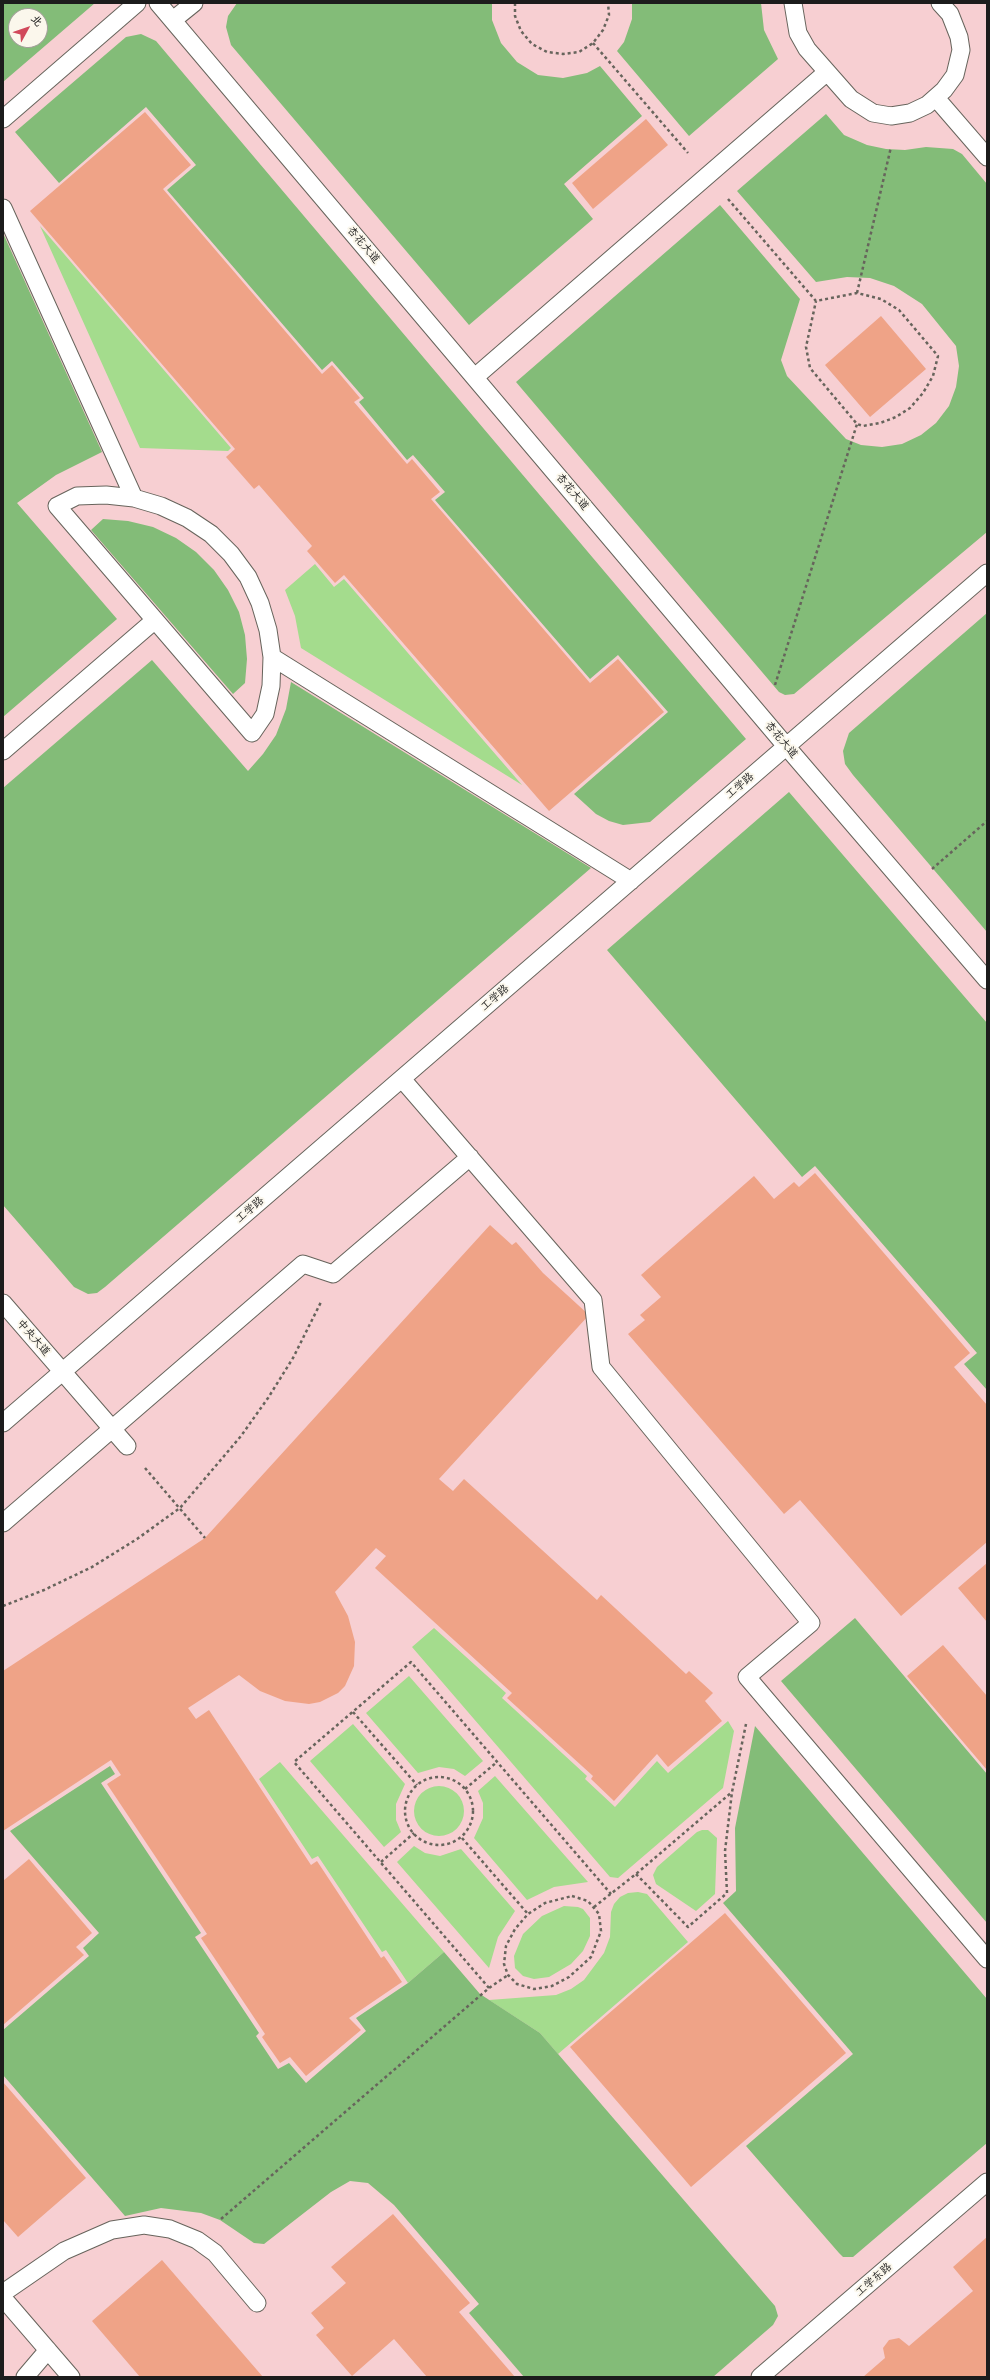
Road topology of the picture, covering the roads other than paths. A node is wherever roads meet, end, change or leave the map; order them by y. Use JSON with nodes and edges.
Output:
{"nodes":[{"id":1,"x":137,"y":3,"type":"edge"},
{"id":2,"x":158,"y":3,"type":"edge"},
{"id":3,"x":194,"y":3,"type":"edge"},
{"id":4,"x":793,"y":3,"type":"edge"},
{"id":5,"x":940,"y":3,"type":"edge"},
{"id":6,"x":173,"y":20,"type":"junction"},
{"id":7,"x":827,"y":72,"type":"junction"},
{"id":8,"x":936,"y":98,"type":"junction"},
{"id":9,"x":3,"y":119,"type":"edge"},
{"id":10,"x":987,"y":157,"type":"edge"},
{"id":11,"x":3,"y":208,"type":"edge"},
{"id":12,"x":475,"y":377,"type":"junction"},
{"id":13,"x":134,"y":498,"type":"junction"},
{"id":14,"x":987,"y":573,"type":"edge"},
{"id":15,"x":155,"y":620,"type":"junction"},
{"id":16,"x":272,"y":657,"type":"junction"},
{"id":17,"x":786,"y":746,"type":"junction"},
{"id":18,"x":3,"y":751,"type":"edge"},
{"id":19,"x":631,"y":881,"type":"junction"},
{"id":20,"x":987,"y":980,"type":"edge"},
{"id":21,"x":402,"y":1079,"type":"junction"},
{"id":22,"x":470,"y":1157,"type":"junction"},
{"id":23,"x":3,"y":1303,"type":"edge"},
{"id":24,"x":62,"y":1372,"type":"junction"},
{"id":25,"x":3,"y":1423,"type":"edge"},
{"id":26,"x":112,"y":1429,"type":"junction"},
{"id":27,"x":127,"y":1446,"type":"dead end"},
{"id":28,"x":3,"y":1523,"type":"edge"},
{"id":29,"x":987,"y":1959,"type":"edge"},
{"id":30,"x":987,"y":2182,"type":"edge"},
{"id":31,"x":3,"y":2293,"type":"edge"},
{"id":32,"x":3,"y":2298,"type":"edge"},
{"id":33,"x":257,"y":2303,"type":"dead end"},
{"id":34,"x":48,"y":2350,"type":"junction"},
{"id":35,"x":25,"y":2377,"type":"edge"},
{"id":36,"x":71,"y":2377,"type":"edge"},
{"id":37,"x":760,"y":2377,"type":"edge"}],
"edges":[{"from":1,"to":9,"type":"lane"},
{"from":2,"to":6,"type":"lane","name":"杏花大道"},
{"from":3,"to":6,"type":"lane"},
{"from":4,"to":7,"type":"lane"},
{"from":5,"to":8,"type":"lane"},
{"from":6,"to":12,"type":"lane","name":"杏花大道"},
{"from":7,"to":8,"type":"lane"},
{"from":7,"to":12,"type":"lane"},
{"from":8,"to":10,"type":"lane"},
{"from":11,"to":13,"type":"lane"},
{"from":12,"to":17,"type":"lane","name":"杏花大道"},
{"from":13,"to":15,"type":"lane"},
{"from":13,"to":16,"type":"lane"},
{"from":14,"to":17,"type":"lane","name":"工学路"},
{"from":15,"to":16,"type":"lane"},
{"from":15,"to":18,"type":"lane"},
{"from":16,"to":19,"type":"lane"},
{"from":17,"to":19,"type":"lane","name":"工学路"},
{"from":17,"to":20,"type":"lane","name":"杏花大道"},
{"from":19,"to":21,"type":"lane","name":"工学路"},
{"from":21,"to":22,"type":"lane"},
{"from":21,"to":24,"type":"lane","name":"工学路"},
{"from":22,"to":26,"type":"lane"},
{"from":22,"to":29,"type":"lane"},
{"from":23,"to":24,"type":"lane","name":"中央大道"},
{"from":24,"to":25,"type":"lane","name":"工学路"},
{"from":24,"to":26,"type":"lane","name":"中央大道"},
{"from":26,"to":27,"type":"lane","name":"中央大道"},
{"from":26,"to":28,"type":"lane"},
{"from":30,"to":37,"type":"lane","name":"工学东路"},
{"from":31,"to":33,"type":"lane"},
{"from":32,"to":34,"type":"lane"},
{"from":34,"to":35,"type":"lane"},
{"from":34,"to":36,"type":"lane"}]}
